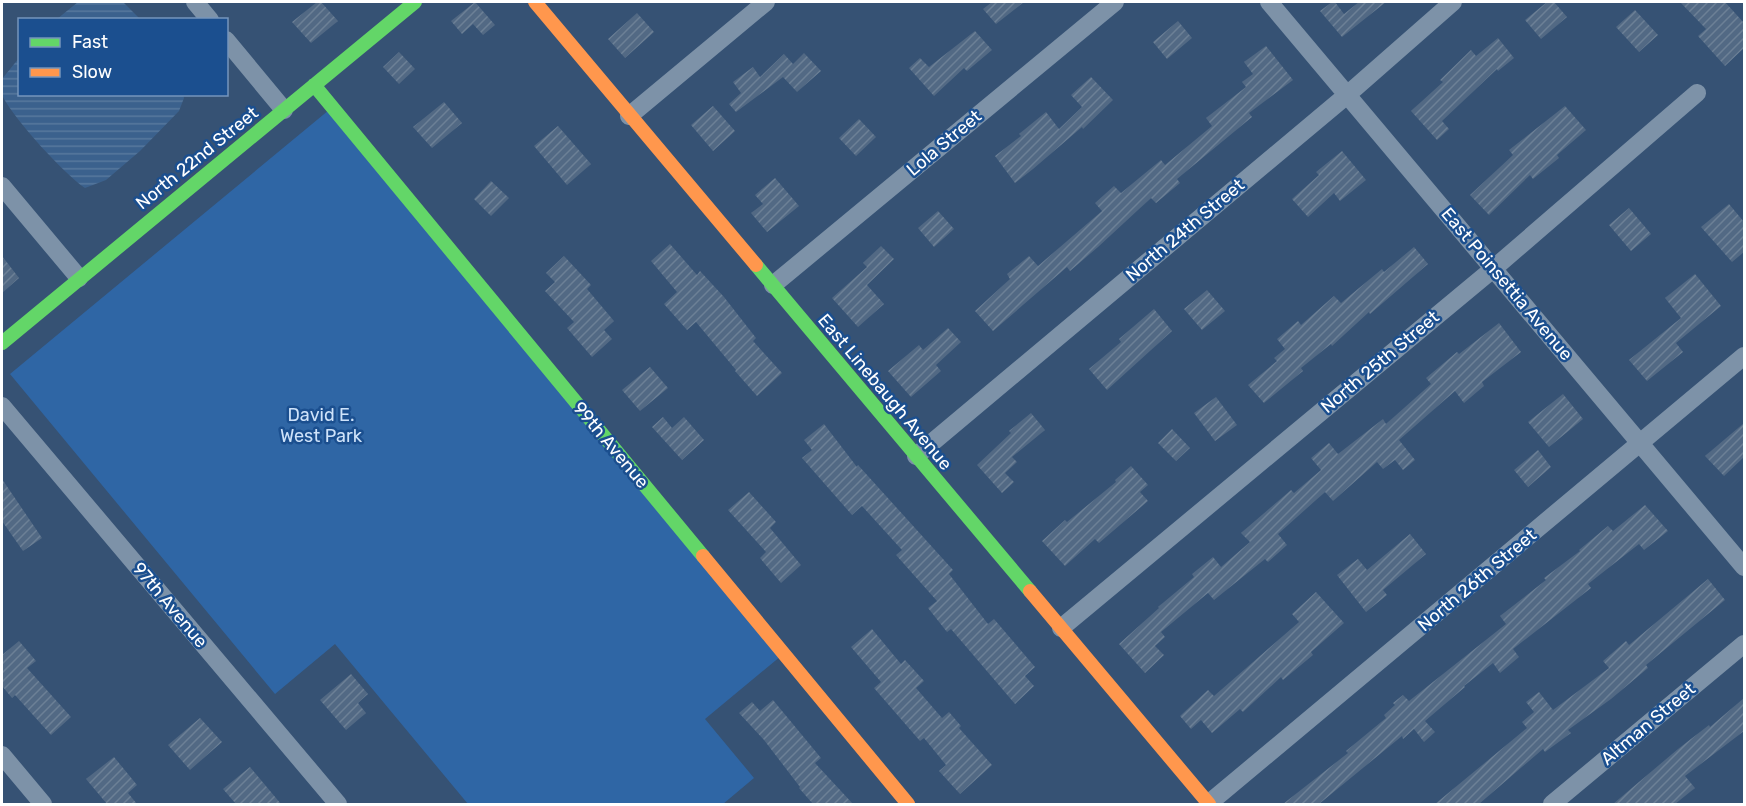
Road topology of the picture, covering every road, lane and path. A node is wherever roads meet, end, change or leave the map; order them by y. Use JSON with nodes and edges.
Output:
{"nodes":[{"id":1,"x":195,"y":2,"type":"edge"},
{"id":2,"x":415,"y":2,"type":"edge"},
{"id":3,"x":535,"y":2,"type":"edge"},
{"id":4,"x":766,"y":2,"type":"edge"},
{"id":5,"x":1115,"y":2,"type":"edge"},
{"id":6,"x":1269,"y":2,"type":"edge"},
{"id":7,"x":1453,"y":2,"type":"edge"},
{"id":8,"x":208,"y":18,"type":"edge"},
{"id":9,"x":228,"y":42,"type":"edge"},
{"id":10,"x":314,"y":85,"type":"junction"},
{"id":11,"x":1697,"y":93,"type":"dead end"},
{"id":12,"x":1347,"y":94,"type":"junction"},
{"id":13,"x":284,"y":110,"type":"junction"},
{"id":14,"x":629,"y":116,"type":"junction"},
{"id":15,"x":2,"y":186,"type":"edge"},
{"id":16,"x":1493,"y":268,"type":"junction"},
{"id":17,"x":79,"y":278,"type":"junction"},
{"id":18,"x":772,"y":285,"type":"junction"},
{"id":19,"x":2,"y":343,"type":"edge"},
{"id":20,"x":1744,"y":356,"type":"edge"},
{"id":21,"x":2,"y":406,"type":"edge"},
{"id":22,"x":1641,"y":443,"type":"junction"},
{"id":23,"x":916,"y":456,"type":"junction"},
{"id":24,"x":1744,"y":567,"type":"edge"},
{"id":25,"x":1061,"y":628,"type":"junction"},
{"id":26,"x":1744,"y":644,"type":"edge"},
{"id":27,"x":2,"y":754,"type":"edge"},
{"id":28,"x":333,"y":803,"type":"edge"},
{"id":29,"x":44,"y":804,"type":"edge"},
{"id":30,"x":908,"y":804,"type":"edge"},
{"id":31,"x":1209,"y":804,"type":"edge"},
{"id":32,"x":1552,"y":804,"type":"edge"}],
"edges":[{"from":1,"to":8,"type":"street"},
{"from":2,"to":10,"type":"street","name":"North 22nd Street"},
{"from":3,"to":14,"type":"street","name":"East Linebaugh Avenue"},
{"from":4,"to":14,"type":"street"},
{"from":5,"to":18,"type":"street","name":"Lola Street"},
{"from":6,"to":12,"type":"street","name":"East Poinsettia Avenue"},
{"from":7,"to":12,"type":"street","name":"North 24th Street"},
{"from":9,"to":13,"type":"street"},
{"from":10,"to":13,"type":"street","name":"North 22nd Street"},
{"from":10,"to":30,"type":"street","name":"99th Avenue"},
{"from":11,"to":16,"type":"street","name":"North 25th Street"},
{"from":12,"to":16,"type":"street","name":"East Poinsettia Avenue"},
{"from":12,"to":23,"type":"street","name":"North 24th Street"},
{"from":13,"to":17,"type":"street","name":"North 22nd Street"},
{"from":14,"to":18,"type":"street","name":"East Linebaugh Avenue"},
{"from":15,"to":17,"type":"street"},
{"from":16,"to":22,"type":"street","name":"East Poinsettia Avenue"},
{"from":16,"to":25,"type":"street","name":"North 25th Street"},
{"from":17,"to":19,"type":"street","name":"North 22nd Street"},
{"from":18,"to":23,"type":"street","name":"East Linebaugh Avenue"},
{"from":20,"to":22,"type":"street","name":"North 26th Street"},
{"from":21,"to":28,"type":"street","name":"97th Avenue"},
{"from":22,"to":24,"type":"street","name":"East Poinsettia Avenue"},
{"from":22,"to":31,"type":"street","name":"North 26th Street"},
{"from":23,"to":25,"type":"street","name":"East Linebaugh Avenue"},
{"from":25,"to":31,"type":"street","name":"East Linebaugh Avenue"},
{"from":26,"to":32,"type":"street","name":"Altman Street"},
{"from":27,"to":29,"type":"street"}]}
